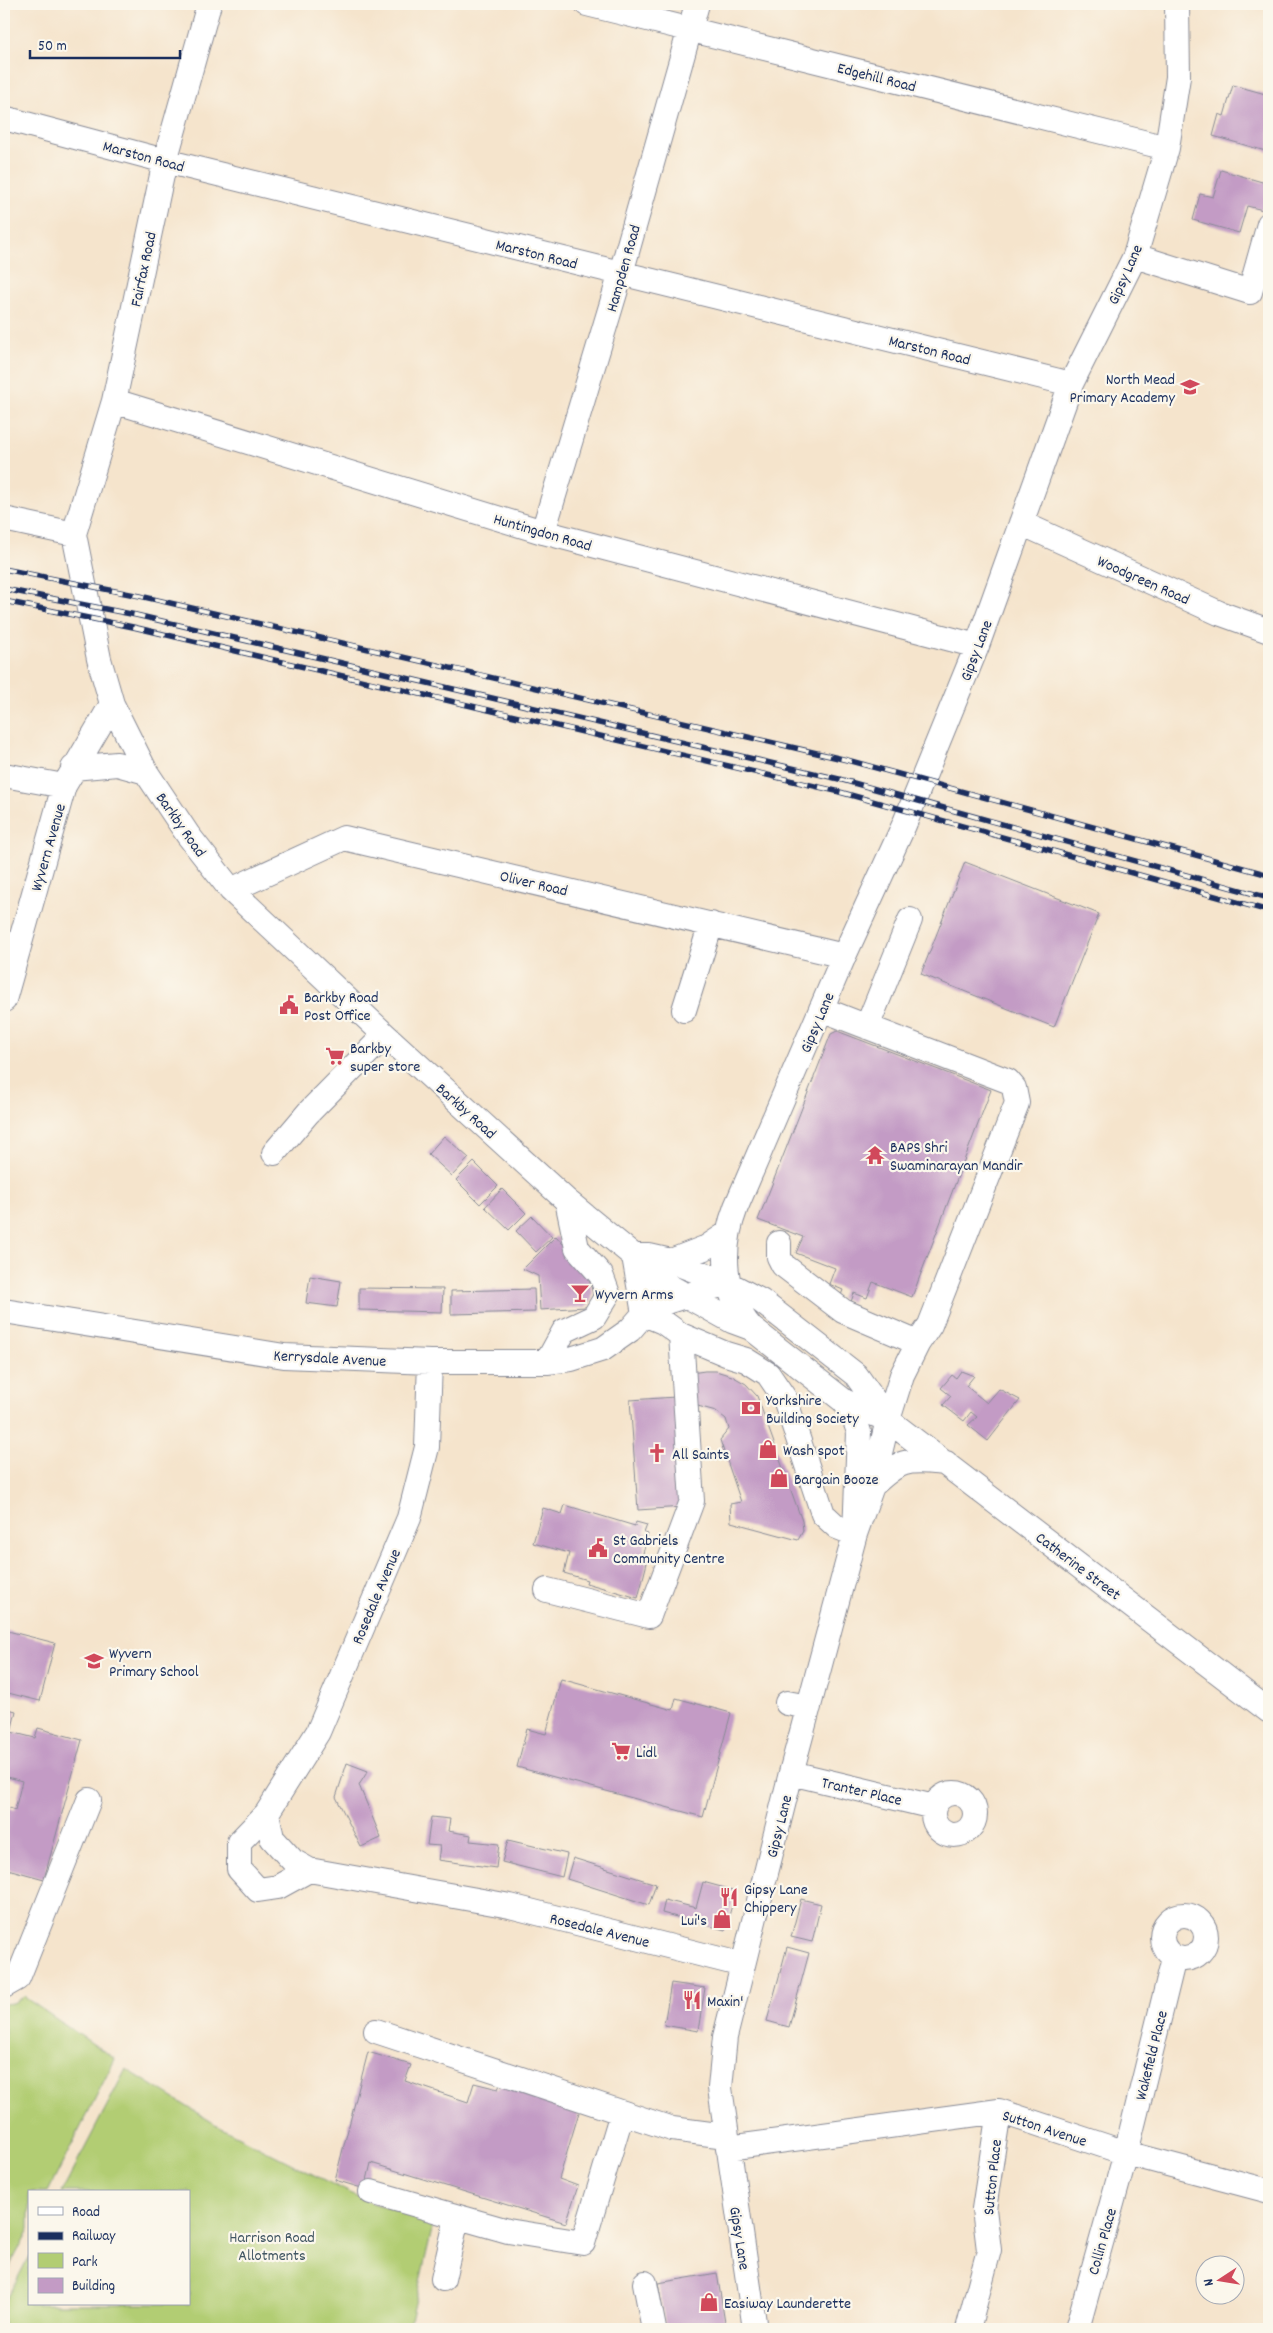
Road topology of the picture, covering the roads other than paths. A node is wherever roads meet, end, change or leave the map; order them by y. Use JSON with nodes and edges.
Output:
{"nodes":[{"id":1,"x":209,"y":4,"type":"edge"},
{"id":2,"x":587,"y":4,"type":"edge"},
{"id":3,"x":697,"y":4,"type":"edge"},
{"id":4,"x":1177,"y":4,"type":"edge"},
{"id":5,"x":690,"y":29,"type":"junction"},
{"id":6,"x":4,"y":118,"type":"edge"},
{"id":7,"x":1167,"y":148,"type":"junction"},
{"id":8,"x":166,"y":161,"type":"junction"},
{"id":9,"x":1269,"y":224,"type":"edge"},
{"id":10,"x":1135,"y":256,"type":"junction"},
{"id":11,"x":621,"y":273,"type":"junction"},
{"id":12,"x":1071,"y":384,"type":"junction"},
{"id":13,"x":114,"y":401,"type":"junction"},
{"id":14,"x":4,"y":519,"type":"edge"},
{"id":15,"x":1021,"y":523,"type":"junction"},
{"id":16,"x":543,"y":532,"type":"junction"},
{"id":17,"x":74,"y":534,"type":"junction"},
{"id":18,"x":1269,"y":631,"type":"edge"},
{"id":19,"x":977,"y":646,"type":"junction"},
{"id":20,"x":112,"y":704,"type":"junction"},
{"id":21,"x":146,"y":772,"type":"junction"},
{"id":22,"x":4,"y":776,"type":"edge"},
{"id":23,"x":69,"y":777,"type":"junction"},
{"id":24,"x":232,"y":890,"type":"junction"},
{"id":25,"x":910,"y":920,"type":"dead end"},
{"id":26,"x":710,"y":924,"type":"junction"},
{"id":27,"x":844,"y":956,"type":"junction"},
{"id":28,"x":4,"y":1000,"type":"edge"},
{"id":29,"x":821,"y":1009,"type":"junction"},
{"id":30,"x":684,"y":1010,"type":"dead end"},
{"id":31,"x":867,"y":1027,"type":"junction"},
{"id":32,"x":385,"y":1035,"type":"junction"},
{"id":33,"x":274,"y":1153,"type":"dead end"},
{"id":34,"x":567,"y":1201,"type":"junction"},
{"id":35,"x":728,"y":1233,"type":"junction"},
{"id":36,"x":779,"y":1243,"type":"dead end"},
{"id":37,"x":634,"y":1256,"type":"junction"},
{"id":38,"x":671,"y":1261,"type":"junction"},
{"id":39,"x":727,"y":1282,"type":"junction"},
{"id":40,"x":685,"y":1296,"type":"junction"},
{"id":41,"x":4,"y":1311,"type":"edge"},
{"id":42,"x":644,"y":1314,"type":"junction"},
{"id":43,"x":752,"y":1328,"type":"junction"},
{"id":44,"x":681,"y":1335,"type":"junction"},
{"id":45,"x":918,"y":1343,"type":"junction"},
{"id":46,"x":430,"y":1362,"type":"junction"},
{"id":47,"x":547,"y":1362,"type":"junction"},
{"id":48,"x":844,"y":1401,"type":"junction"},
{"id":49,"x":888,"y":1420,"type":"junction"},
{"id":50,"x":946,"y":1463,"type":"junction"},
{"id":51,"x":872,"y":1486,"type":"junction"},
{"id":52,"x":855,"y":1534,"type":"junction"},
{"id":53,"x":548,"y":1590,"type":"dead end"},
{"id":54,"x":1269,"y":1712,"type":"edge"},
{"id":55,"x":791,"y":1774,"type":"junction"},
{"id":56,"x":89,"y":1800,"type":"dead end"},
{"id":57,"x":934,"y":1807,"type":"dead end"},
{"id":58,"x":267,"y":1813,"type":"junction"},
{"id":59,"x":309,"y":1870,"type":"junction"},
{"id":60,"x":1174,"y":1958,"type":"dead end"},
{"id":61,"x":743,"y":1965,"type":"junction"},
{"id":62,"x":4,"y":1986,"type":"edge"},
{"id":63,"x":376,"y":2031,"type":"dead end"},
{"id":64,"x":999,"y":2111,"type":"junction"},
{"id":65,"x":622,"y":2113,"type":"junction"},
{"id":66,"x":727,"y":2142,"type":"junction"},
{"id":67,"x":1126,"y":2153,"type":"junction"},
{"id":68,"x":1269,"y":2191,"type":"edge"},
{"id":69,"x":370,"y":2192,"type":"dead end"},
{"id":70,"x":457,"y":2218,"type":"junction"},
{"id":71,"x":443,"y":2279,"type":"dead end"},
{"id":72,"x":645,"y":2283,"type":"dead end"},
{"id":73,"x":654,"y":2329,"type":"edge"},
{"id":74,"x":755,"y":2329,"type":"edge"},
{"id":75,"x":968,"y":2329,"type":"edge"},
{"id":76,"x":1077,"y":2329,"type":"edge"}],
"edges":[{"from":1,"to":8,"type":"street","name":"Fairfax Road"},
{"from":2,"to":5,"type":"street","name":"Edgehill Road"},
{"from":3,"to":5,"type":"street","name":"Hampden Road"},
{"from":4,"to":7,"type":"street","name":"Gipsy Lane"},
{"from":5,"to":7,"type":"street","name":"Edgehill Road"},
{"from":5,"to":11,"type":"street","name":"Hampden Road"},
{"from":6,"to":8,"type":"street","name":"Marston Road"},
{"from":7,"to":10,"type":"street","name":"Gipsy Lane"},
{"from":8,"to":11,"type":"street","name":"Marston Road"},
{"from":8,"to":13,"type":"street","name":"Fairfax Road"},
{"from":9,"to":10,"type":"street"},
{"from":10,"to":12,"type":"street","name":"Gipsy Lane"},
{"from":11,"to":12,"type":"street","name":"Marston Road"},
{"from":11,"to":16,"type":"street","name":"Hampden Road"},
{"from":12,"to":15,"type":"street","name":"Gipsy Lane"},
{"from":13,"to":16,"type":"street","name":"Huntingdon Road"},
{"from":13,"to":17,"type":"street","name":"Fairfax Road"},
{"from":14,"to":17,"type":"street"},
{"from":15,"to":18,"type":"street","name":"Woodgreen Road"},
{"from":15,"to":19,"type":"street","name":"Gipsy Lane"},
{"from":16,"to":19,"type":"street","name":"Huntingdon Road"},
{"from":17,"to":20,"type":"street","name":"Barkby Road"},
{"from":19,"to":27,"type":"street","name":"Gipsy Lane"},
{"from":20,"to":21,"type":"street","name":"Barkby Road"},
{"from":20,"to":23,"type":"street","name":"Wyvern Avenue"},
{"from":21,"to":23,"type":"street"},
{"from":21,"to":24,"type":"street","name":"Barkby Road"},
{"from":22,"to":23,"type":"street"},
{"from":23,"to":28,"type":"street","name":"Wyvern Avenue"},
{"from":24,"to":26,"type":"street","name":"Oliver Road"},
{"from":24,"to":32,"type":"street","name":"Barkby Road"},
{"from":25,"to":31,"type":"street"},
{"from":26,"to":27,"type":"street","name":"Oliver Road"},
{"from":26,"to":30,"type":"street"},
{"from":27,"to":29,"type":"street","name":"Gipsy Lane"},
{"from":29,"to":31,"type":"street"},
{"from":29,"to":35,"type":"street","name":"Gipsy Lane"},
{"from":31,"to":45,"type":"street","name":"Gipsy Lane"},
{"from":32,"to":33,"type":"street"},
{"from":32,"to":34,"type":"street","name":"Barkby Road"},
{"from":34,"to":37,"type":"street","name":"Barkby Road"},
{"from":34,"to":47,"type":"street"},
{"from":35,"to":38,"type":"street"},
{"from":35,"to":39,"type":"street","name":"Gipsy Lane"},
{"from":36,"to":45,"type":"street"},
{"from":37,"to":38,"type":"street"},
{"from":37,"to":40,"type":"street","name":"Barkby Road"},
{"from":37,"to":42,"type":"street"},
{"from":38,"to":39,"type":"street"},
{"from":39,"to":40,"type":"street","name":"Kerrysdale Avenue"},
{"from":39,"to":43,"type":"street","name":"Gipsy Lane"},
{"from":39,"to":49,"type":"street"},
{"from":40,"to":42,"type":"street","name":"Kerrysdale Avenue"},
{"from":40,"to":43,"type":"street","name":"Barkby Road"},
{"from":41,"to":46,"type":"street","name":"Kerrysdale Avenue"},
{"from":42,"to":44,"type":"street"},
{"from":42,"to":47,"type":"street","name":"Kerrysdale Avenue"},
{"from":43,"to":48,"type":"street","name":"Gipsy Lane"},
{"from":44,"to":52,"type":"street"},
{"from":44,"to":53,"type":"street"},
{"from":45,"to":49,"type":"street","name":"Gipsy Lane"},
{"from":46,"to":47,"type":"street","name":"Kerrysdale Avenue"},
{"from":46,"to":58,"type":"street","name":"Rosedale Avenue"},
{"from":48,"to":49,"type":"street"},
{"from":48,"to":52,"type":"street","name":"Gipsy Lane"},
{"from":49,"to":50,"type":"street","name":"Catherine Street"},
{"from":49,"to":51,"type":"street","name":"Gipsy Lane"},
{"from":50,"to":51,"type":"street"},
{"from":50,"to":54,"type":"street","name":"Catherine Street"},
{"from":51,"to":52,"type":"street","name":"Gipsy Lane"},
{"from":52,"to":55,"type":"street","name":"Gipsy Lane"},
{"from":55,"to":57,"type":"street","name":"Tranter Place"},
{"from":55,"to":61,"type":"street","name":"Gipsy Lane"},
{"from":56,"to":62,"type":"street"},
{"from":58,"to":59,"type":"street","name":"Rosedale Avenue"},
{"from":58,"to":59,"type":"street","name":"Rosedale Avenue"},
{"from":59,"to":61,"type":"street","name":"Rosedale Avenue"},
{"from":60,"to":67,"type":"street","name":"Wakefield Place"},
{"from":61,"to":66,"type":"street","name":"Gipsy Lane"},
{"from":63,"to":65,"type":"street","name":"Sutton Avenue"},
{"from":64,"to":66,"type":"street","name":"Sutton Avenue"},
{"from":64,"to":67,"type":"street","name":"Sutton Avenue"},
{"from":64,"to":75,"type":"street","name":"Sutton Place"},
{"from":65,"to":66,"type":"street","name":"Sutton Avenue"},
{"from":65,"to":70,"type":"street"},
{"from":66,"to":74,"type":"street","name":"Gipsy Lane"},
{"from":67,"to":68,"type":"street","name":"Sutton Avenue"},
{"from":67,"to":76,"type":"street","name":"Collin Place"},
{"from":69,"to":70,"type":"street"},
{"from":70,"to":71,"type":"street"},
{"from":72,"to":73,"type":"street"}]}
